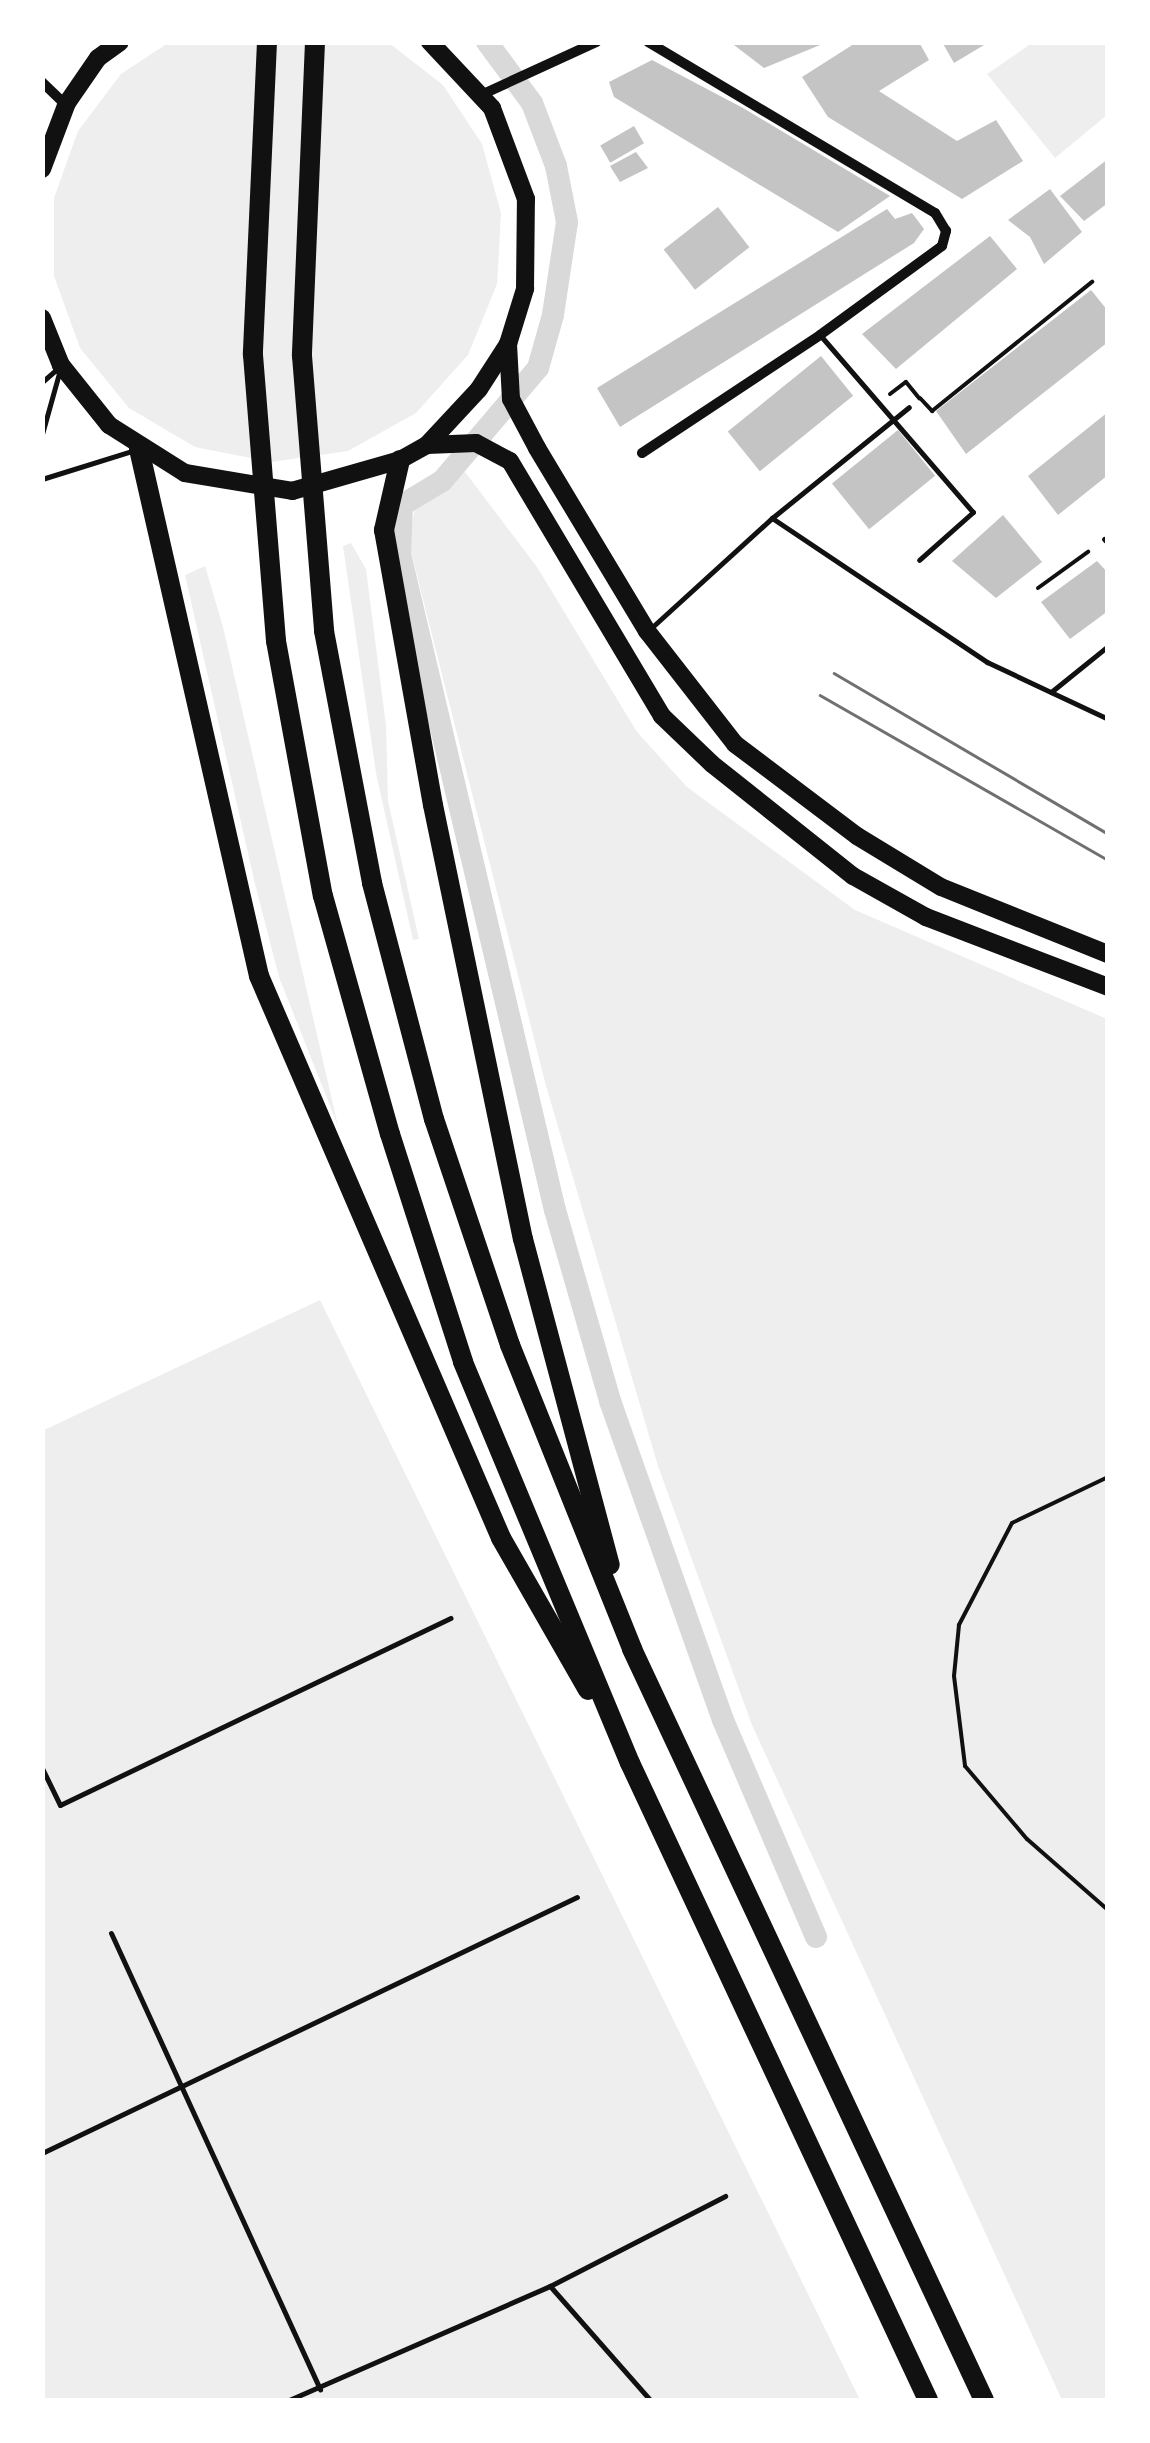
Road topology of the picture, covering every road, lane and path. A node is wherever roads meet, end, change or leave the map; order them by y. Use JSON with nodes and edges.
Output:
{"nodes":[{"id":1,"x":120,"y":42,"type":"edge"},
{"id":2,"x":266,"y":42,"type":"edge"},
{"id":3,"x":315,"y":42,"type":"edge"},
{"id":4,"x":430,"y":42,"type":"edge"},
{"id":5,"x":596,"y":42,"type":"edge"},
{"id":6,"x":648,"y":42,"type":"edge"},
{"id":7,"x":42,"y":82,"type":"edge"},
{"id":8,"x":486,"y":92,"type":"junction"},
{"id":9,"x":66,"y":105,"type":"junction"},
{"id":10,"x":42,"y":169,"type":"edge"},
{"id":11,"x":1092,"y":282,"type":"dead end"},
{"id":12,"x":42,"y":318,"type":"edge"},
{"id":13,"x":820,"y":336,"type":"junction"},
{"id":14,"x":508,"y":344,"type":"junction"},
{"id":15,"x":61,"y":365,"type":"junction"},
{"id":16,"x":42,"y":382,"type":"edge"},
{"id":17,"x":920,"y":398,"type":"dead end"},
{"id":18,"x":909,"y":407,"type":"dead end"},
{"id":19,"x":42,"y":434,"type":"edge"},
{"id":20,"x":427,"y":445,"type":"junction"},
{"id":21,"x":138,"y":449,"type":"junction"},
{"id":22,"x":642,"y":452,"type":"dead end"},
{"id":23,"x":400,"y":460,"type":"junction"},
{"id":24,"x":42,"y":479,"type":"edge"},
{"id":25,"x":772,"y":518,"type":"junction"},
{"id":26,"x":1088,"y":552,"type":"dead end"},
{"id":27,"x":919,"y":560,"type":"dead end"},
{"id":28,"x":1038,"y":588,"type":"dead end"},
{"id":29,"x":647,"y":632,"type":"junction"},
{"id":30,"x":1108,"y":646,"type":"edge"},
{"id":31,"x":1051,"y":692,"type":"junction"},
{"id":32,"x":1108,"y":719,"type":"edge"},
{"id":33,"x":1108,"y":954,"type":"edge"},
{"id":34,"x":1108,"y":988,"type":"edge"},
{"id":35,"x":1108,"y":1477,"type":"edge"},
{"id":36,"x":451,"y":1618,"type":"dead end"},
{"id":37,"x":632,"y":1649,"type":"junction"},
{"id":38,"x":630,"y":1763,"type":"junction"},
{"id":39,"x":42,"y":1768,"type":"edge"},
{"id":40,"x":577,"y":1897,"type":"dead end"},
{"id":41,"x":1108,"y":1910,"type":"edge"},
{"id":42,"x":111,"y":1933,"type":"dead end"},
{"id":43,"x":183,"y":2086,"type":"junction"},
{"id":44,"x":42,"y":2153,"type":"edge"},
{"id":45,"x":724,"y":2196,"type":"dead end"},
{"id":46,"x":550,"y":2286,"type":"junction"},
{"id":47,"x":320,"y":2389,"type":"junction"},
{"id":48,"x":289,"y":2400,"type":"edge"},
{"id":49,"x":650,"y":2400,"type":"edge"},
{"id":50,"x":928,"y":2400,"type":"edge"},
{"id":51,"x":984,"y":2400,"type":"edge"}],
"edges":[{"from":1,"to":9,"type":"main road"},
{"from":2,"to":38,"type":"highway"},
{"from":3,"to":37,"type":"highway"},
{"from":4,"to":8,"type":"main road"},
{"from":5,"to":8,"type":"street"},
{"from":6,"to":13,"type":"street"},
{"from":7,"to":9,"type":"street"},
{"from":8,"to":14,"type":"main road"},
{"from":9,"to":10,"type":"main road"},
{"from":11,"to":17,"type":"path"},
{"from":12,"to":15,"type":"main road"},
{"from":13,"to":22,"type":"street"},
{"from":13,"to":27,"type":"lane"},
{"from":14,"to":20,"type":"main road"},
{"from":14,"to":29,"type":"main road"},
{"from":15,"to":16,"type":"lane"},
{"from":15,"to":19,"type":"lane"},
{"from":15,"to":21,"type":"main road"},
{"from":18,"to":25,"type":"lane"},
{"from":20,"to":23,"type":"main road"},
{"from":20,"to":34,"type":"main road"},
{"from":21,"to":23,"type":"main road"},
{"from":21,"to":24,"type":"lane"},
{"from":21,"to":38,"type":"highway"},
{"from":23,"to":37,"type":"highway"},
{"from":25,"to":29,"type":"lane"},
{"from":25,"to":31,"type":"lane"},
{"from":26,"to":28,"type":"path"},
{"from":29,"to":33,"type":"main road"},
{"from":30,"to":31,"type":"lane"},
{"from":31,"to":32,"type":"lane"},
{"from":35,"to":41,"type":"path"},
{"from":36,"to":39,"type":"lane"},
{"from":37,"to":51,"type":"highway"},
{"from":38,"to":50,"type":"highway"},
{"from":40,"to":43,"type":"lane"},
{"from":42,"to":43,"type":"lane"},
{"from":43,"to":44,"type":"lane"},
{"from":43,"to":47,"type":"lane"},
{"from":45,"to":46,"type":"lane"},
{"from":46,"to":47,"type":"lane"},
{"from":46,"to":49,"type":"lane"},
{"from":47,"to":48,"type":"lane"}]}
